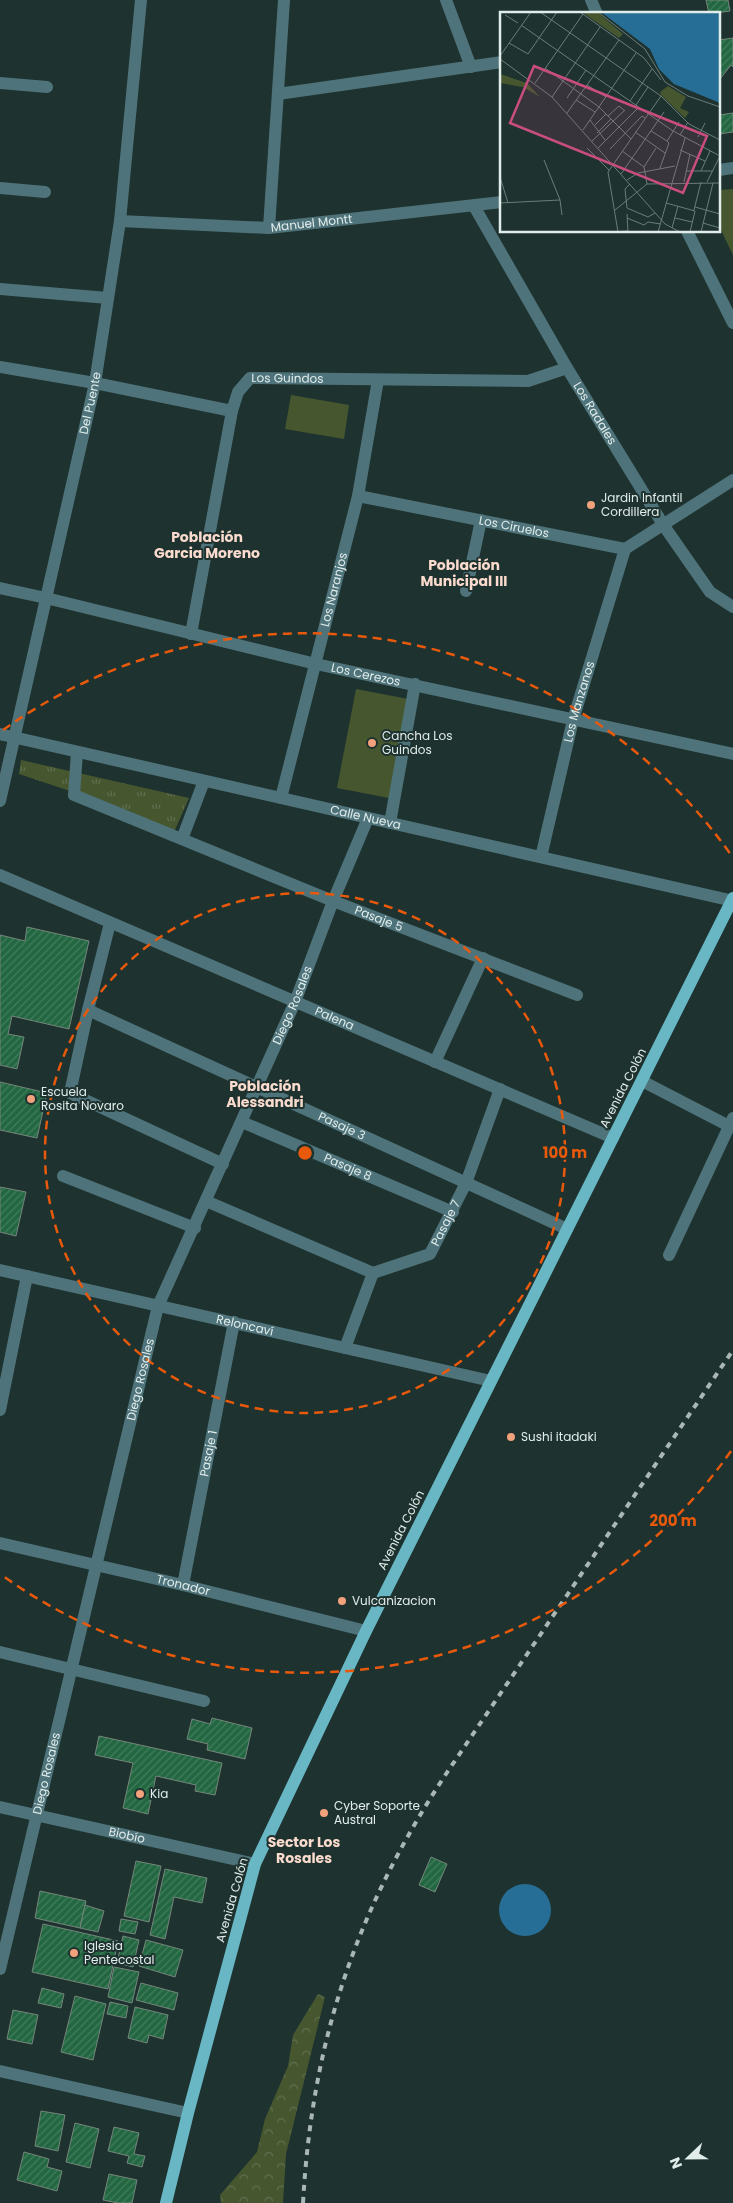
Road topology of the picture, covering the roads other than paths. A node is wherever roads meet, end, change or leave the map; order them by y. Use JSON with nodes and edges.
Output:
{"nodes":[{"id":1,"x":141,"y":0,"type":"edge"},
{"id":2,"x":284,"y":0,"type":"edge"},
{"id":3,"x":446,"y":0,"type":"edge"},
{"id":4,"x":592,"y":0,"type":"edge"},
{"id":5,"x":596,"y":12,"type":"edge"},
{"id":6,"x":500,"y":62,"type":"edge"},
{"id":7,"x":471,"y":67,"type":"junction"},
{"id":8,"x":0,"y":83,"type":"edge"},
{"id":9,"x":46,"y":87,"type":"dead end"},
{"id":10,"x":278,"y":94,"type":"junction"},
{"id":11,"x":733,"y":168,"type":"edge"},
{"id":12,"x":720,"y":170,"type":"edge"},
{"id":13,"x":0,"y":188,"type":"edge"},
{"id":14,"x":45,"y":192,"type":"dead end"},
{"id":15,"x":500,"y":202,"type":"edge"},
{"id":16,"x":474,"y":206,"type":"junction"},
{"id":17,"x":120,"y":221,"type":"junction"},
{"id":18,"x":269,"y":228,"type":"junction"},
{"id":19,"x":688,"y":232,"type":"edge"},
{"id":20,"x":0,"y":289,"type":"edge"},
{"id":21,"x":108,"y":298,"type":"junction"},
{"id":22,"x":733,"y":323,"type":"edge"},
{"id":23,"x":0,"y":367,"type":"edge"},
{"id":24,"x":567,"y":368,"type":"junction"},
{"id":25,"x":378,"y":380,"type":"junction"},
{"id":26,"x":95,"y":383,"type":"junction"},
{"id":27,"x":232,"y":411,"type":"junction"},
{"id":28,"x":733,"y":480,"type":"edge"},
{"id":29,"x":358,"y":496,"type":"junction"},
{"id":30,"x":481,"y":520,"type":"junction"},
{"id":31,"x":664,"y":526,"type":"junction"},
{"id":32,"x":625,"y":549,"type":"junction"},
{"id":33,"x":0,"y":588,"type":"edge"},
{"id":34,"x":466,"y":592,"type":"dead end"},
{"id":35,"x":46,"y":598,"type":"junction"},
{"id":36,"x":733,"y":607,"type":"edge"},
{"id":37,"x":191,"y":634,"type":"junction"},
{"id":38,"x":316,"y":664,"type":"junction"},
{"id":39,"x":415,"y":684,"type":"junction"},
{"id":40,"x":573,"y":720,"type":"junction"},
{"id":41,"x":0,"y":734,"type":"edge"},
{"id":42,"x":14,"y":737,"type":"junction"},
{"id":43,"x":77,"y":752,"type":"junction"},
{"id":44,"x":733,"y":754,"type":"edge"},
{"id":45,"x":204,"y":781,"type":"junction"},
{"id":46,"x":281,"y":798,"type":"junction"},
{"id":47,"x":0,"y":801,"type":"edge"},
{"id":48,"x":368,"y":818,"type":"junction"},
{"id":49,"x":390,"y":823,"type":"junction"},
{"id":50,"x":182,"y":839,"type":"junction"},
{"id":51,"x":541,"y":857,"type":"junction"},
{"id":52,"x":0,"y":875,"type":"edge"},
{"id":53,"x":733,"y":900,"type":"edge"},
{"id":54,"x":333,"y":901,"type":"junction"},
{"id":55,"x":110,"y":924,"type":"junction"},
{"id":56,"x":483,"y":958,"type":"junction"},
{"id":57,"x":577,"y":994,"type":"dead end"},
{"id":58,"x":295,"y":1002,"type":"junction"},
{"id":59,"x":88,"y":1010,"type":"junction"},
{"id":60,"x":435,"y":1062,"type":"junction"},
{"id":61,"x":642,"y":1081,"type":"junction"},
{"id":62,"x":257,"y":1087,"type":"junction"},
{"id":63,"x":500,"y":1089,"type":"junction"},
{"id":64,"x":242,"y":1122,"type":"junction"},
{"id":65,"x":731,"y":1122,"type":"edge"},
{"id":66,"x":613,"y":1138,"type":"junction"},
{"id":67,"x":223,"y":1164,"type":"junction"},
{"id":68,"x":63,"y":1176,"type":"dead end"},
{"id":69,"x":466,"y":1183,"type":"junction"},
{"id":70,"x":206,"y":1201,"type":"junction"},
{"id":71,"x":452,"y":1212,"type":"junction"},
{"id":72,"x":195,"y":1228,"type":"junction"},
{"id":73,"x":567,"y":1229,"type":"junction"},
{"id":74,"x":669,"y":1255,"type":"dead end"},
{"id":75,"x":0,"y":1270,"type":"edge"},
{"id":76,"x":373,"y":1273,"type":"junction"},
{"id":77,"x":27,"y":1276,"type":"junction"},
{"id":78,"x":158,"y":1306,"type":"junction"},
{"id":79,"x":234,"y":1322,"type":"junction"},
{"id":80,"x":345,"y":1348,"type":"junction"},
{"id":81,"x":491,"y":1381,"type":"junction"},
{"id":82,"x":0,"y":1410,"type":"edge"},
{"id":83,"x":0,"y":1543,"type":"edge"},
{"id":84,"x":96,"y":1566,"type":"junction"},
{"id":85,"x":182,"y":1585,"type":"junction"},
{"id":86,"x":366,"y":1631,"type":"junction"},
{"id":87,"x":0,"y":1652,"type":"edge"},
{"id":88,"x":71,"y":1669,"type":"junction"},
{"id":89,"x":204,"y":1701,"type":"dead end"},
{"id":90,"x":0,"y":1807,"type":"edge"},
{"id":91,"x":36,"y":1815,"type":"junction"},
{"id":92,"x":255,"y":1864,"type":"junction"},
{"id":93,"x":0,"y":1968,"type":"edge"},
{"id":94,"x":0,"y":2070,"type":"edge"},
{"id":95,"x":188,"y":2114,"type":"junction"},
{"id":96,"x":166,"y":2203,"type":"edge"}],
"edges":[{"from":1,"to":17,"type":"street","name":"Del Puente"},
{"from":2,"to":10,"type":"street"},
{"from":3,"to":7,"type":"street"},
{"from":4,"to":5,"type":"street"},
{"from":6,"to":7,"type":"street"},
{"from":7,"to":10,"type":"street"},
{"from":8,"to":9,"type":"street"},
{"from":10,"to":18,"type":"street"},
{"from":11,"to":12,"type":"street"},
{"from":13,"to":14,"type":"street"},
{"from":15,"to":16,"type":"street","name":"Manuel Montt"},
{"from":16,"to":18,"type":"street","name":"Manuel Montt"},
{"from":16,"to":24,"type":"street","name":"Los Radales"},
{"from":17,"to":18,"type":"street","name":"Manuel Montt"},
{"from":17,"to":21,"type":"street","name":"Del Puente"},
{"from":19,"to":22,"type":"street"},
{"from":20,"to":21,"type":"street"},
{"from":21,"to":26,"type":"street","name":"Del Puente"},
{"from":23,"to":26,"type":"street"},
{"from":24,"to":25,"type":"street","name":"Los Guindos"},
{"from":24,"to":31,"type":"street","name":"Los Radales"},
{"from":25,"to":27,"type":"street","name":"Los Guindos"},
{"from":25,"to":29,"type":"street","name":"Los Naranjos"},
{"from":26,"to":27,"type":"street"},
{"from":26,"to":35,"type":"street","name":"Del Puente"},
{"from":27,"to":37,"type":"street"},
{"from":28,"to":31,"type":"street"},
{"from":29,"to":30,"type":"street","name":"Los Ciruelos"},
{"from":29,"to":38,"type":"street","name":"Los Naranjos"},
{"from":30,"to":32,"type":"street","name":"Los Ciruelos"},
{"from":30,"to":34,"type":"street"},
{"from":31,"to":32,"type":"street"},
{"from":31,"to":36,"type":"street","name":"Los Radales"},
{"from":32,"to":40,"type":"street","name":"Los Manzanos"},
{"from":33,"to":35,"type":"street","name":"Los Cerezos"},
{"from":35,"to":37,"type":"street","name":"Los Cerezos"},
{"from":35,"to":42,"type":"street","name":"Del Puente"},
{"from":37,"to":38,"type":"street","name":"Los Cerezos"},
{"from":38,"to":39,"type":"street","name":"Los Cerezos"},
{"from":38,"to":46,"type":"street","name":"Los Naranjos"},
{"from":39,"to":40,"type":"street","name":"Los Cerezos"},
{"from":39,"to":49,"type":"street"},
{"from":40,"to":44,"type":"street","name":"Los Cerezos"},
{"from":40,"to":51,"type":"street","name":"Los Manzanos"},
{"from":41,"to":42,"type":"street","name":"Calle Nueva"},
{"from":42,"to":43,"type":"street","name":"Calle Nueva"},
{"from":42,"to":47,"type":"street","name":"Del Puente"},
{"from":43,"to":45,"type":"street","name":"Calle Nueva"},
{"from":43,"to":50,"type":"street","name":"Pasaje 5"},
{"from":45,"to":46,"type":"street","name":"Calle Nueva"},
{"from":45,"to":50,"type":"street"},
{"from":46,"to":48,"type":"street","name":"Calle Nueva"},
{"from":48,"to":49,"type":"street","name":"Calle Nueva"},
{"from":48,"to":54,"type":"street","name":"Diego Rosales"},
{"from":49,"to":51,"type":"street","name":"Calle Nueva"},
{"from":50,"to":54,"type":"street","name":"Pasaje 5"},
{"from":51,"to":53,"type":"street","name":"Calle Nueva"},
{"from":52,"to":55,"type":"street","name":"Palena"},
{"from":53,"to":61,"type":"main road","name":"Avenida Colón"},
{"from":54,"to":56,"type":"street","name":"Pasaje 5"},
{"from":54,"to":58,"type":"street","name":"Diego Rosales"},
{"from":55,"to":58,"type":"street","name":"Palena"},
{"from":55,"to":59,"type":"street"},
{"from":56,"to":57,"type":"street","name":"Pasaje 5"},
{"from":56,"to":60,"type":"street"},
{"from":58,"to":60,"type":"street","name":"Palena"},
{"from":58,"to":62,"type":"street","name":"Diego Rosales"},
{"from":59,"to":62,"type":"street","name":"Pasaje 3"},
{"from":59,"to":67,"type":"street"},
{"from":60,"to":63,"type":"street","name":"Palena"},
{"from":61,"to":65,"type":"street"},
{"from":61,"to":66,"type":"main road","name":"Avenida Colón"},
{"from":62,"to":64,"type":"street","name":"Diego Rosales"},
{"from":62,"to":69,"type":"street","name":"Pasaje 3"},
{"from":63,"to":66,"type":"street","name":"Palena"},
{"from":63,"to":69,"type":"street","name":"Pasaje 7"},
{"from":64,"to":67,"type":"street","name":"Diego Rosales"},
{"from":64,"to":71,"type":"street","name":"Pasaje 8"},
{"from":65,"to":74,"type":"street"},
{"from":66,"to":73,"type":"main road","name":"Avenida Colón"},
{"from":67,"to":70,"type":"street","name":"Diego Rosales"},
{"from":68,"to":72,"type":"street"},
{"from":69,"to":71,"type":"street","name":"Pasaje 7"},
{"from":69,"to":73,"type":"street","name":"Pasaje 3"},
{"from":70,"to":72,"type":"street","name":"Diego Rosales"},
{"from":70,"to":76,"type":"street"},
{"from":71,"to":76,"type":"street","name":"Pasaje 7"},
{"from":72,"to":78,"type":"street","name":"Diego Rosales"},
{"from":73,"to":81,"type":"main road","name":"Avenida Colón"},
{"from":75,"to":77,"type":"street","name":"Reloncaví"},
{"from":76,"to":80,"type":"street"},
{"from":77,"to":78,"type":"street","name":"Reloncaví"},
{"from":77,"to":82,"type":"street"},
{"from":78,"to":79,"type":"street","name":"Reloncaví"},
{"from":78,"to":84,"type":"street","name":"Diego Rosales"},
{"from":79,"to":80,"type":"street","name":"Reloncaví"},
{"from":79,"to":85,"type":"street","name":"Pasaje 1"},
{"from":80,"to":81,"type":"street","name":"Reloncaví"},
{"from":81,"to":86,"type":"main road","name":"Avenida Colón"},
{"from":83,"to":84,"type":"street","name":"Tronador"},
{"from":84,"to":85,"type":"street","name":"Tronador"},
{"from":84,"to":88,"type":"street","name":"Diego Rosales"},
{"from":85,"to":86,"type":"street","name":"Tronador"},
{"from":86,"to":92,"type":"main road","name":"Avenida Colón"},
{"from":87,"to":88,"type":"street"},
{"from":88,"to":89,"type":"street"},
{"from":88,"to":91,"type":"street","name":"Diego Rosales"},
{"from":90,"to":91,"type":"street","name":"Biobío"},
{"from":91,"to":92,"type":"street","name":"Biobío"},
{"from":91,"to":93,"type":"street","name":"Diego Rosales"},
{"from":92,"to":95,"type":"main road","name":"Avenida Colón"},
{"from":94,"to":95,"type":"street"},
{"from":95,"to":96,"type":"main road","name":"Avenida Colón"}]}
